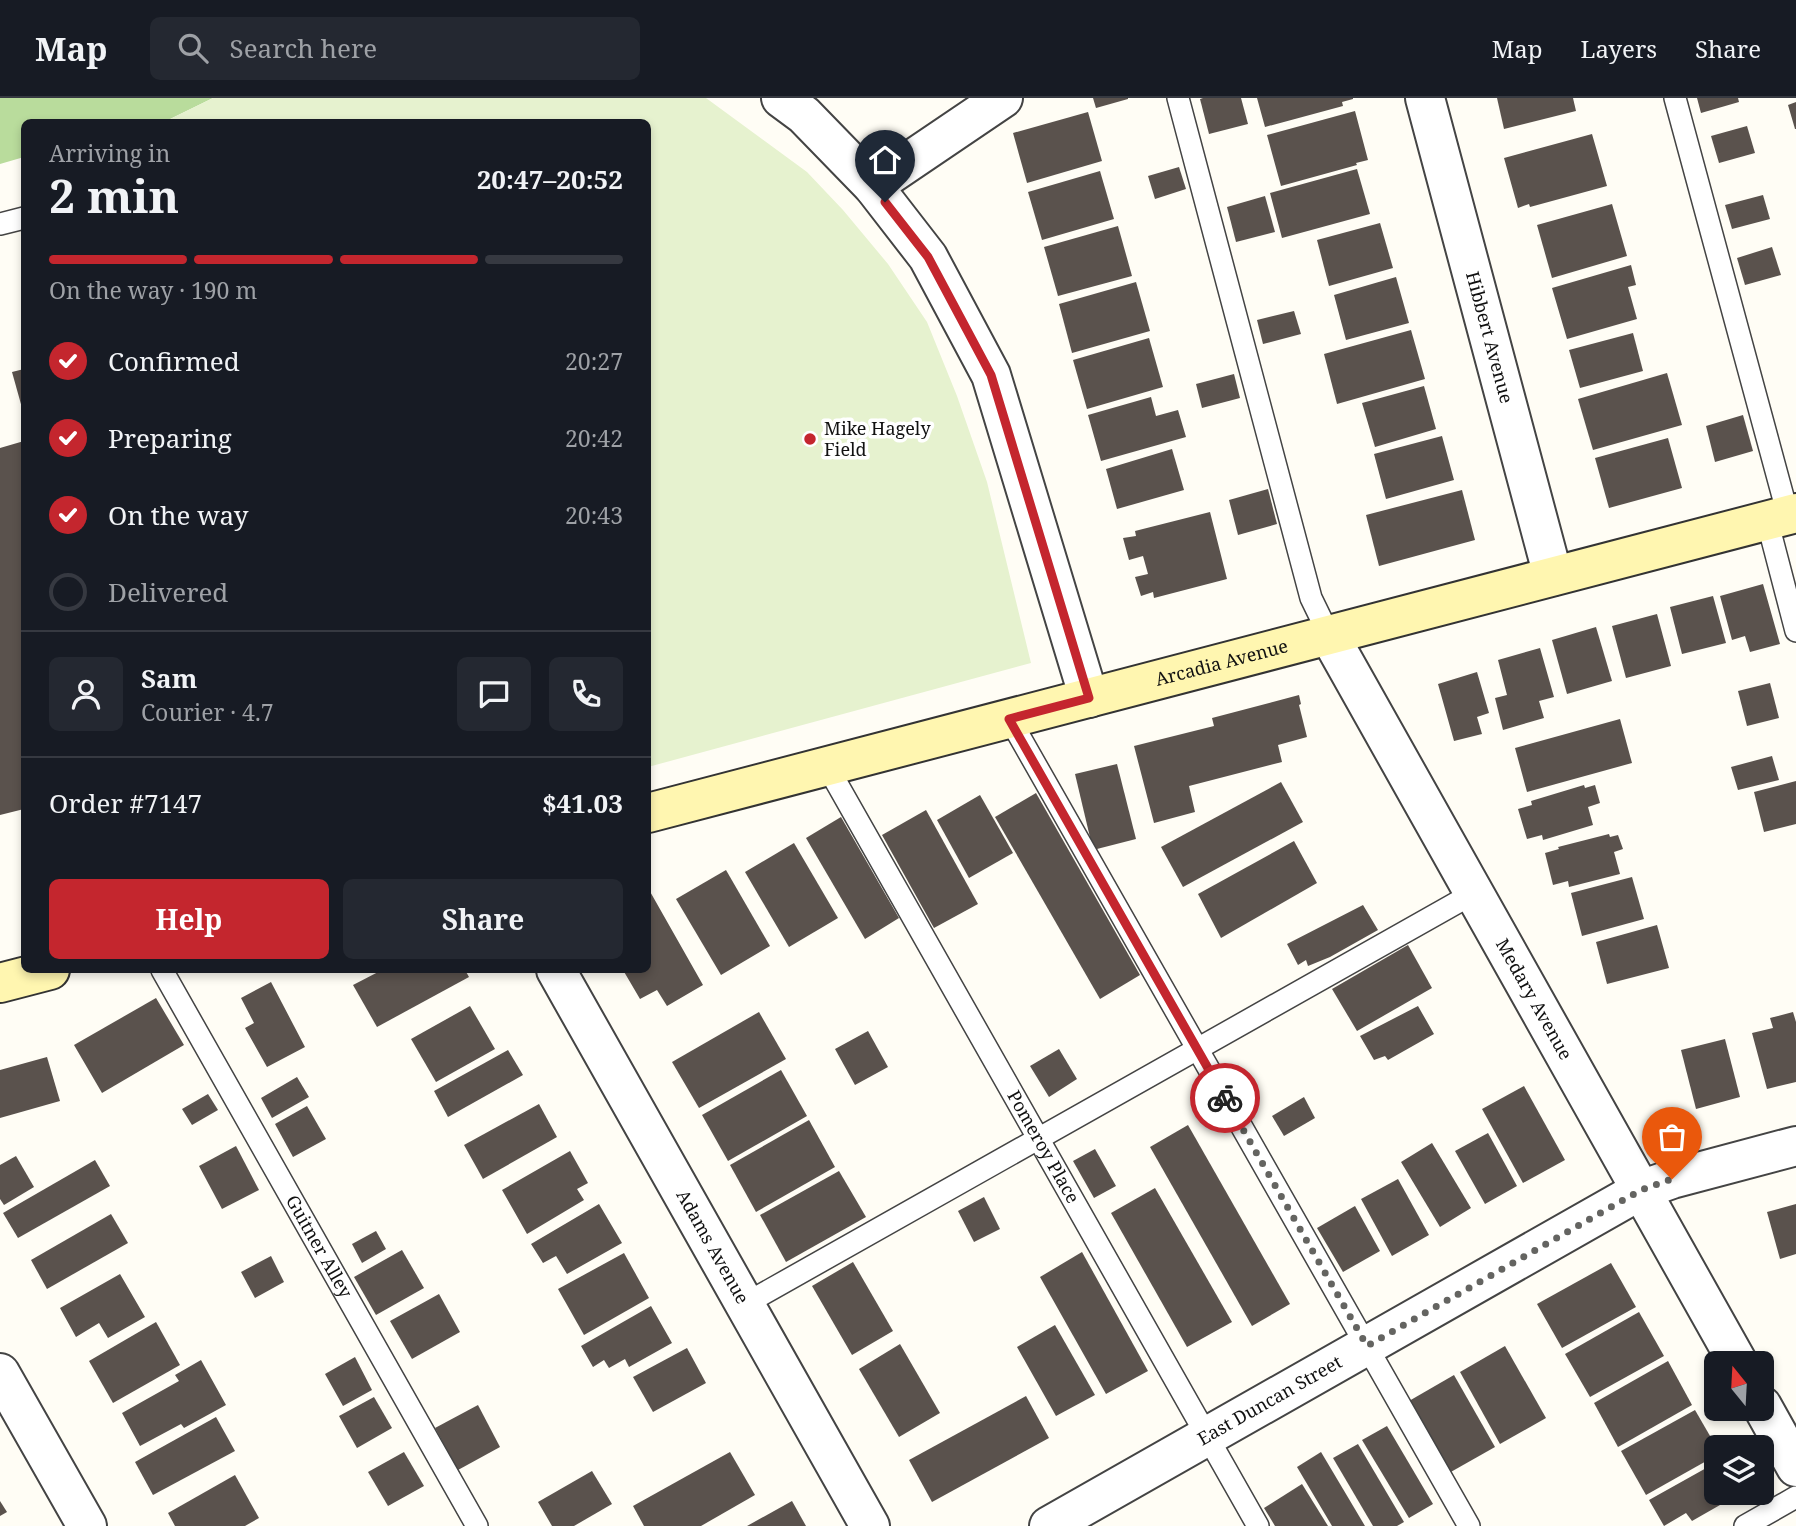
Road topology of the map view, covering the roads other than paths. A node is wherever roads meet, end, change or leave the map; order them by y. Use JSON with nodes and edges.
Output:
{"nodes":[{"id":1,"x":781,"y":98,"type":"edge"},
{"id":2,"x":1003,"y":98,"type":"edge"},
{"id":3,"x":1178,"y":98,"type":"edge"},
{"id":4,"x":1425,"y":98,"type":"edge"},
{"id":5,"x":1675,"y":98,"type":"edge"},
{"id":6,"x":873,"y":187,"type":"junction"},
{"id":7,"x":21,"y":219,"type":"edge"},
{"id":8,"x":0,"y":224,"type":"edge"},
{"id":9,"x":1784,"y":516,"type":"edge"},
{"id":10,"x":1553,"y":576,"type":"junction"},
{"id":11,"x":1796,"y":631,"type":"edge"},
{"id":12,"x":1329,"y":635,"type":"junction"},
{"id":13,"x":1089,"y":698,"type":"junction"},
{"id":14,"x":1009,"y":719,"type":"junction"},
{"id":15,"x":827,"y":766,"type":"junction"},
{"id":16,"x":651,"y":812,"type":"edge"},
{"id":17,"x":1474,"y":893,"type":"junction"},
{"id":18,"x":38,"y":973,"type":"edge"},
{"id":19,"x":164,"y":973,"type":"edge"},
{"id":20,"x":558,"y":973,"type":"edge"},
{"id":21,"x":0,"y":983,"type":"edge"},
{"id":22,"x":1197,"y":1049,"type":"junction"},
{"id":23,"x":1038,"y":1139,"type":"junction"},
{"id":24,"x":1796,"y":1146,"type":"edge"},
{"id":25,"x":1641,"y":1190,"type":"junction"},
{"id":26,"x":745,"y":1304,"type":"junction"},
{"id":27,"x":1367,"y":1346,"type":"junction"},
{"id":28,"x":1731,"y":1351,"type":"edge"},
{"id":29,"x":0,"y":1373,"type":"edge"},
{"id":30,"x":1770,"y":1421,"type":"edge"},
{"id":31,"x":1207,"y":1436,"type":"junction"},
{"id":32,"x":1796,"y":1466,"type":"edge"},
{"id":33,"x":1796,"y":1497,"type":"edge"},
{"id":34,"x":87,"y":1526,"type":"edge"},
{"id":35,"x":477,"y":1526,"type":"edge"},
{"id":36,"x":870,"y":1526,"type":"edge"},
{"id":37,"x":1049,"y":1526,"type":"edge"},
{"id":38,"x":1258,"y":1526,"type":"edge"},
{"id":39,"x":1469,"y":1526,"type":"edge"},
{"id":40,"x":1745,"y":1526,"type":"edge"}],
"edges":[{"from":1,"to":6,"type":"street"},
{"from":2,"to":6,"type":"street"},
{"from":3,"to":12,"type":"lane"},
{"from":4,"to":10,"type":"street","name":"Hibbert Avenue"},
{"from":5,"to":9,"type":"lane"},
{"from":6,"to":13,"type":"street"},
{"from":7,"to":8,"type":"lane"},
{"from":9,"to":10,"type":"street","name":"Arcadia Avenue"},
{"from":9,"to":11,"type":"lane"},
{"from":10,"to":12,"type":"street","name":"Arcadia Avenue"},
{"from":12,"to":13,"type":"street","name":"Arcadia Avenue"},
{"from":12,"to":17,"type":"street","name":"Medary Avenue"},
{"from":13,"to":14,"type":"street","name":"Arcadia Avenue"},
{"from":14,"to":15,"type":"street","name":"Arcadia Avenue"},
{"from":14,"to":22,"type":"lane"},
{"from":15,"to":16,"type":"street","name":"Arcadia Avenue"},
{"from":15,"to":23,"type":"lane","name":"Pomeroy Place"},
{"from":17,"to":22,"type":"lane"},
{"from":17,"to":25,"type":"street","name":"Medary Avenue"},
{"from":18,"to":21,"type":"street"},
{"from":19,"to":35,"type":"lane","name":"Guitner Alley"},
{"from":20,"to":26,"type":"street","name":"Adams Avenue"},
{"from":22,"to":23,"type":"lane"},
{"from":22,"to":27,"type":"lane"},
{"from":23,"to":26,"type":"lane"},
{"from":23,"to":31,"type":"lane","name":"Pomeroy Place"},
{"from":24,"to":25,"type":"street","name":"East Duncan Street"},
{"from":25,"to":27,"type":"street","name":"East Duncan Street"},
{"from":25,"to":28,"type":"street","name":"Medary Avenue"},
{"from":26,"to":36,"type":"street","name":"Adams Avenue"},
{"from":27,"to":31,"type":"street","name":"East Duncan Street"},
{"from":27,"to":39,"type":"lane"},
{"from":29,"to":34,"type":"street"},
{"from":30,"to":32,"type":"street"},
{"from":31,"to":37,"type":"street","name":"East Duncan Street"},
{"from":31,"to":38,"type":"lane","name":"Pomeroy Place"},
{"from":33,"to":40,"type":"lane"}]}
